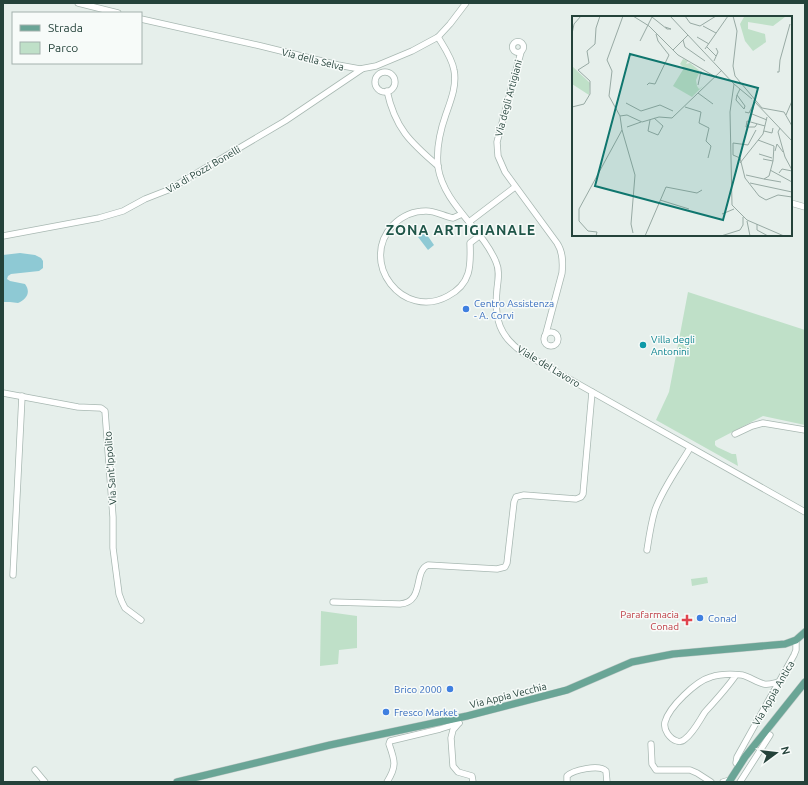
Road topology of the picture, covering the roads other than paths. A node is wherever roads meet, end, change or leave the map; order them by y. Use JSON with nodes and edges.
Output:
{"nodes":[{"id":1,"x":78,"y":3,"type":"edge"},
{"id":2,"x":466,"y":3,"type":"edge"},
{"id":3,"x":114,"y":12,"type":"edge"},
{"id":4,"x":142,"y":19,"type":"edge"},
{"id":5,"x":438,"y":37,"type":"junction"},
{"id":6,"x":521,"y":52,"type":"dead end"},
{"id":7,"x":362,"y":69,"type":"junction"},
{"id":8,"x":387,"y":91,"type":"dead end"},
{"id":9,"x":438,"y":166,"type":"junction"},
{"id":10,"x":515,"y":187,"type":"junction"},
{"id":11,"x":792,"y":203,"type":"edge"},
{"id":12,"x":805,"y":207,"type":"edge"},
{"id":13,"x":462,"y":214,"type":"junction"},
{"id":14,"x":469,"y":222,"type":"junction"},
{"id":15,"x":3,"y":236,"type":"edge"},
{"id":16,"x":479,"y":236,"type":"junction"},
{"id":17,"x":546,"y":333,"type":"dead end"},
{"id":18,"x":592,"y":392,"type":"junction"},
{"id":19,"x":3,"y":394,"type":"edge"},
{"id":20,"x":22,"y":396,"type":"junction"},
{"id":21,"x":805,"y":430,"type":"edge"},
{"id":22,"x":735,"y":434,"type":"dead end"},
{"id":23,"x":690,"y":448,"type":"junction"},
{"id":24,"x":805,"y":512,"type":"edge"},
{"id":25,"x":647,"y":550,"type":"dead end"},
{"id":26,"x":13,"y":575,"type":"dead end"},
{"id":27,"x":334,"y":602,"type":"dead end"},
{"id":28,"x":141,"y":620,"type":"dead end"},
{"id":29,"x":805,"y":632,"type":"edge"},
{"id":30,"x":796,"y":640,"type":"junction"},
{"id":31,"x":736,"y":675,"type":"junction"},
{"id":32,"x":779,"y":682,"type":"junction"},
{"id":33,"x":805,"y":682,"type":"edge"},
{"id":34,"x":466,"y":716,"type":"junction"},
{"id":35,"x":459,"y":723,"type":"junction"},
{"id":36,"x":769,"y":734,"type":"junction"},
{"id":37,"x":651,"y":744,"type":"dead end"},
{"id":38,"x":739,"y":766,"type":"junction"},
{"id":39,"x":35,"y":770,"type":"dead end"},
{"id":40,"x":727,"y":781,"type":"edge"},
{"id":41,"x":45,"y":782,"type":"edge"},
{"id":42,"x":177,"y":782,"type":"edge"},
{"id":43,"x":387,"y":782,"type":"edge"},
{"id":44,"x":473,"y":782,"type":"edge"},
{"id":45,"x":567,"y":782,"type":"edge"},
{"id":46,"x":607,"y":782,"type":"edge"},
{"id":47,"x":711,"y":782,"type":"edge"},
{"id":48,"x":740,"y":782,"type":"edge"}],
"edges":[{"from":1,"to":3,"type":"street"},
{"from":2,"to":5,"type":"street","name":"Via della Selva"},
{"from":4,"to":7,"type":"street","name":"Via della Selva"},
{"from":5,"to":7,"type":"street","name":"Via della Selva"},
{"from":5,"to":9,"type":"street","name":"Viale del Lavoro"},
{"from":6,"to":10,"type":"street","name":"Via degli Artigiani"},
{"from":7,"to":15,"type":"street","name":"Via di Pozzi Bonelli"},
{"from":8,"to":9,"type":"street"},
{"from":9,"to":13,"type":"street","name":"Viale del Lavoro"},
{"from":10,"to":14,"type":"street"},
{"from":10,"to":17,"type":"street","name":"Via degli Artigiani"},
{"from":11,"to":12,"type":"street"},
{"from":13,"to":14,"type":"street","name":"Viale del Lavoro"},
{"from":13,"to":16,"type":"street"},
{"from":14,"to":16,"type":"street","name":"Viale del Lavoro"},
{"from":16,"to":18,"type":"street","name":"Viale del Lavoro"},
{"from":18,"to":23,"type":"street","name":"Viale del Lavoro"},
{"from":18,"to":27,"type":"street"},
{"from":19,"to":20,"type":"street","name":"Via Sant'Ippolito"},
{"from":20,"to":26,"type":"street"},
{"from":20,"to":28,"type":"street","name":"Via Sant'Ippolito"},
{"from":21,"to":22,"type":"street"},
{"from":23,"to":24,"type":"street","name":"Viale del Lavoro"},
{"from":23,"to":25,"type":"street"},
{"from":29,"to":30,"type":"main road"},
{"from":30,"to":32,"type":"street","name":"Via Appia Antica"},
{"from":30,"to":34,"type":"main road","name":"Via Appia Vecchia"},
{"from":31,"to":31,"type":"street"},
{"from":31,"to":32,"type":"street"},
{"from":32,"to":38,"type":"street","name":"Via Appia Antica"},
{"from":33,"to":36,"type":"main road"},
{"from":34,"to":35,"type":"street"},
{"from":34,"to":42,"type":"main road","name":"Via Appia Vecchia"},
{"from":35,"to":43,"type":"street"},
{"from":35,"to":44,"type":"street"},
{"from":36,"to":38,"type":"main road"},
{"from":36,"to":48,"type":"street"},
{"from":37,"to":47,"type":"street"},
{"from":38,"to":40,"type":"main road"},
{"from":39,"to":41,"type":"street"},
{"from":45,"to":46,"type":"street"}]}
